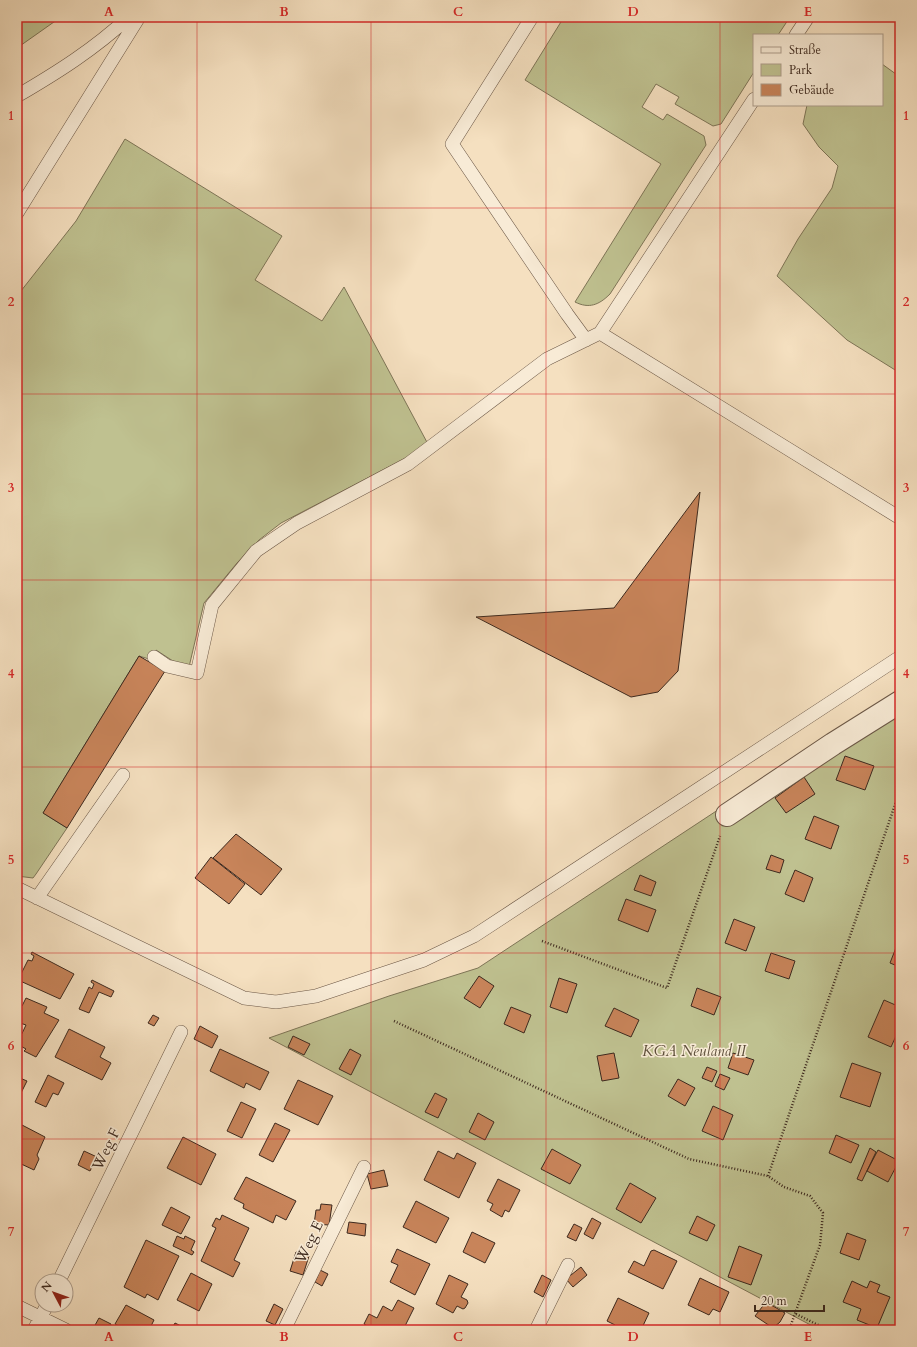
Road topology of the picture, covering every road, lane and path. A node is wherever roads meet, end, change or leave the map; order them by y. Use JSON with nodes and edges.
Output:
{"nodes":[{"id":1,"x":129,"y":17,"type":"edge"},
{"id":2,"x":139,"y":17,"type":"edge"},
{"id":3,"x":532,"y":17,"type":"edge"},
{"id":4,"x":808,"y":17,"type":"edge"},
{"id":5,"x":797,"y":34,"type":"edge"},
{"id":6,"x":17,"y":96,"type":"edge"},
{"id":7,"x":753,"y":101,"type":"edge"},
{"id":8,"x":17,"y":213,"type":"edge"},
{"id":9,"x":600,"y":333,"type":"junction"},
{"id":10,"x":586,"y":340,"type":"junction"},
{"id":11,"x":900,"y":518,"type":"edge"},
{"id":12,"x":900,"y":656,"type":"edge"},
{"id":13,"x":154,"y":657,"type":"dead end"},
{"id":14,"x":900,"y":702,"type":"edge"},
{"id":15,"x":123,"y":776,"type":"dead end"},
{"id":16,"x":900,"y":790,"type":"edge"},
{"id":17,"x":727,"y":815,"type":"joint"},
{"id":18,"x":17,"y":888,"type":"edge"},
{"id":19,"x":37,"y":898,"type":"junction"},
{"id":20,"x":542,"y":941,"type":"dead end"},
{"id":21,"x":394,"y":1021,"type":"dead end"},
{"id":22,"x":182,"y":1032,"type":"dead end"},
{"id":23,"x":364,"y":1168,"type":"dead end"},
{"id":24,"x":768,"y":1176,"type":"junction"},
{"id":25,"x":568,"y":1265,"type":"dead end"},
{"id":26,"x":62,"y":1273,"type":"edge"},
{"id":27,"x":17,"y":1306,"type":"edge"},
{"id":28,"x":43,"y":1313,"type":"edge"},
{"id":29,"x":796,"y":1314,"type":"junction"},
{"id":30,"x":40,"y":1318,"type":"junction"},
{"id":31,"x":34,"y":1330,"type":"edge"},
{"id":32,"x":66,"y":1330,"type":"edge"},
{"id":33,"x":284,"y":1330,"type":"edge"},
{"id":34,"x":536,"y":1330,"type":"edge"},
{"id":35,"x":789,"y":1330,"type":"edge"},
{"id":36,"x":828,"y":1330,"type":"edge"}],
"edges":[{"from":1,"to":6,"type":"lane"},
{"from":2,"to":8,"type":"lane"},
{"from":3,"to":10,"type":"lane"},
{"from":4,"to":5,"type":"lane"},
{"from":7,"to":9,"type":"lane"},
{"from":9,"to":10,"type":"lane"},
{"from":9,"to":11,"type":"lane"},
{"from":10,"to":13,"type":"lane"},
{"from":12,"to":19,"type":"lane"},
{"from":14,"to":17,"type":"street"},
{"from":15,"to":19,"type":"lane"},
{"from":16,"to":24,"type":"path"},
{"from":17,"to":20,"type":"path"},
{"from":18,"to":19,"type":"lane"},
{"from":21,"to":24,"type":"path"},
{"from":22,"to":26,"type":"lane","name":"Weg F"},
{"from":23,"to":33,"type":"lane","name":"Weg E"},
{"from":24,"to":29,"type":"path"},
{"from":25,"to":34,"type":"lane"},
{"from":27,"to":30,"type":"lane"},
{"from":28,"to":30,"type":"lane"},
{"from":29,"to":35,"type":"path"},
{"from":29,"to":36,"type":"path"},
{"from":30,"to":31,"type":"lane"},
{"from":30,"to":32,"type":"lane"}]}
